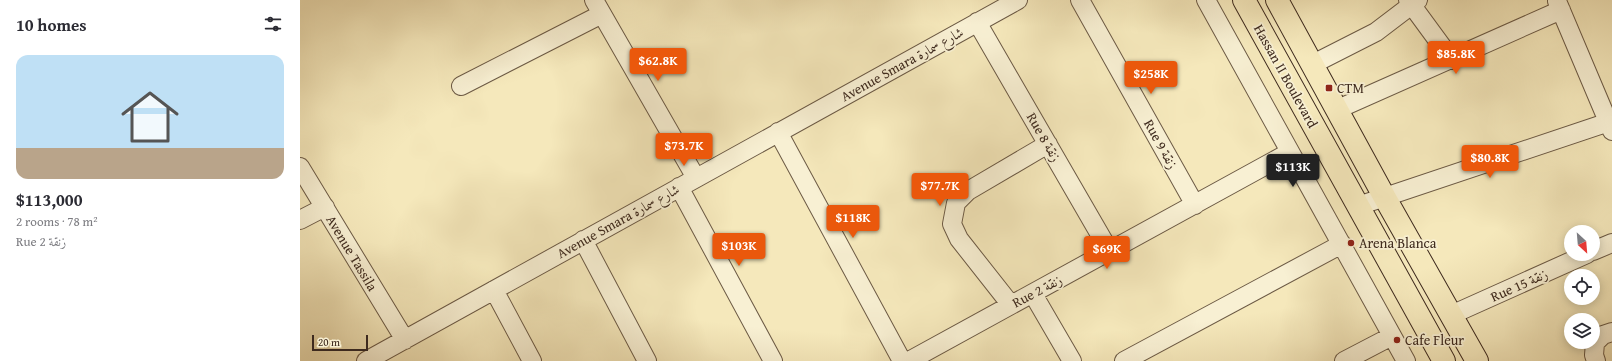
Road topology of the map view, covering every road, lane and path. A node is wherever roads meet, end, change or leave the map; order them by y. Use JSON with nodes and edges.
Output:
{"nodes":[{"id":1,"x":1018,"y":0,"type":"edge"},
{"id":2,"x":1080,"y":0,"type":"edge"},
{"id":3,"x":1206,"y":0,"type":"edge"},
{"id":4,"x":1244,"y":0,"type":"edge"},
{"id":5,"x":1277,"y":0,"type":"edge"},
{"id":6,"x":1413,"y":2,"type":"edge"},
{"id":7,"x":1559,"y":5,"type":"edge"},
{"id":8,"x":598,"y":7,"type":"edge"},
{"id":9,"x":977,"y":22,"type":"junction"},
{"id":10,"x":1452,"y":60,"type":"junction"},
{"id":11,"x":1313,"y":64,"type":"junction"},
{"id":12,"x":461,"y":86,"type":"dead end"},
{"id":13,"x":1338,"y":109,"type":"junction"},
{"id":14,"x":1611,"y":125,"type":"edge"},
{"id":15,"x":778,"y":132,"type":"junction"},
{"id":16,"x":1048,"y":144,"type":"junction"},
{"id":17,"x":1290,"y":152,"type":"junction"},
{"id":18,"x":300,"y":167,"type":"edge"},
{"id":19,"x":696,"y":178,"type":"junction"},
{"id":20,"x":679,"y":187,"type":"junction"},
{"id":21,"x":1386,"y":198,"type":"junction"},
{"id":22,"x":1195,"y":205,"type":"junction"},
{"id":23,"x":1358,"y":206,"type":"junction"},
{"id":24,"x":325,"y":207,"type":"junction"},
{"id":25,"x":300,"y":220,"type":"edge"},
{"id":26,"x":1402,"y":229,"type":"junction"},
{"id":27,"x":582,"y":240,"type":"junction"},
{"id":28,"x":1378,"y":241,"type":"junction"},
{"id":29,"x":1612,"y":243,"type":"edge"},
{"id":30,"x":1342,"y":244,"type":"junction"},
{"id":31,"x":1600,"y":248,"type":"edge"},
{"id":32,"x":1110,"y":252,"type":"junction"},
{"id":33,"x":1571,"y":261,"type":"edge"},
{"id":34,"x":494,"y":290,"type":"junction"},
{"id":35,"x":1033,"y":294,"type":"junction"},
{"id":36,"x":1011,"y":305,"type":"junction"},
{"id":37,"x":1451,"y":315,"type":"junction"},
{"id":38,"x":1612,"y":332,"type":"edge"},
{"id":39,"x":1392,"y":336,"type":"junction"},
{"id":40,"x":405,"y":340,"type":"junction"},
{"id":41,"x":366,"y":361,"type":"edge"},
{"id":42,"x":532,"y":361,"type":"edge"},
{"id":43,"x":647,"y":361,"type":"edge"},
{"id":44,"x":773,"y":361,"type":"edge"},
{"id":45,"x":902,"y":361,"type":"edge"},
{"id":46,"x":909,"y":361,"type":"edge"},
{"id":47,"x":1072,"y":361,"type":"edge"},
{"id":48,"x":1124,"y":361,"type":"edge"},
{"id":49,"x":1344,"y":361,"type":"edge"},
{"id":50,"x":1406,"y":361,"type":"edge"},
{"id":51,"x":1444,"y":361,"type":"edge"},
{"id":52,"x":1477,"y":361,"type":"edge"},
{"id":53,"x":1596,"y":361,"type":"edge"}],
"edges":[{"from":1,"to":9,"type":"street","name":"Avenue Smara شارع سمارة"},
{"from":2,"to":22,"type":"street","name":"Rue 9 زنقة"},
{"from":3,"to":17,"type":"street"},
{"from":4,"to":23,"type":"main road","name":"Hassan II Boulevard"},
{"from":5,"to":11,"type":"main road","name":"Hassan II Boulevard"},
{"from":6,"to":10,"type":"street"},
{"from":6,"to":11,"type":"street"},
{"from":7,"to":10,"type":"street"},
{"from":7,"to":14,"type":"street"},
{"from":8,"to":12,"type":"street"},
{"from":8,"to":19,"type":"street"},
{"from":9,"to":15,"type":"street","name":"Avenue Smara شارع سمارة"},
{"from":9,"to":16,"type":"street","name":"Rue 8 زنقة"},
{"from":10,"to":13,"type":"street"},
{"from":11,"to":13,"type":"main road","name":"Hassan II Boulevard"},
{"from":13,"to":21,"type":"main road","name":"Hassan II Boulevard"},
{"from":14,"to":21,"type":"street"},
{"from":15,"to":19,"type":"street","name":"Avenue Smara شارع سمارة"},
{"from":15,"to":45,"type":"street"},
{"from":16,"to":32,"type":"street","name":"Rue 8 زنقة"},
{"from":16,"to":36,"type":"street"},
{"from":17,"to":22,"type":"street","name":"Rue 2 زنقة"},
{"from":17,"to":30,"type":"street"},
{"from":18,"to":24,"type":"street","name":"Avenue Tassila"},
{"from":19,"to":20,"type":"street","name":"Avenue Smara شارع سمارة"},
{"from":20,"to":27,"type":"street","name":"Avenue Smara شارع سمارة"},
{"from":20,"to":44,"type":"street"},
{"from":21,"to":23,"type":"street"},
{"from":21,"to":26,"type":"main road","name":"Hassan II Boulevard"},
{"from":22,"to":32,"type":"street","name":"Rue 2 زنقة"},
{"from":23,"to":28,"type":"main road","name":"Hassan II Boulevard"},
{"from":24,"to":25,"type":"street"},
{"from":24,"to":40,"type":"street","name":"Avenue Tassila"},
{"from":26,"to":28,"type":"main road"},
{"from":26,"to":37,"type":"main road","name":"Hassan II Boulevard"},
{"from":27,"to":34,"type":"street","name":"Avenue Smara شارع سمارة"},
{"from":27,"to":43,"type":"street"},
{"from":28,"to":51,"type":"main road","name":"Hassan II Boulevard"},
{"from":29,"to":31,"type":"street"},
{"from":30,"to":39,"type":"street"},
{"from":30,"to":48,"type":"street"},
{"from":32,"to":35,"type":"street","name":"Rue 2 زنقة"},
{"from":33,"to":37,"type":"street","name":"Rue 15 زنقة"},
{"from":34,"to":40,"type":"street","name":"Avenue Smara شارع سمارة"},
{"from":34,"to":42,"type":"street"},
{"from":35,"to":36,"type":"street","name":"Rue 2 زنقة"},
{"from":35,"to":47,"type":"street"},
{"from":36,"to":46,"type":"street","name":"Rue 2 زنقة"},
{"from":37,"to":52,"type":"main road","name":"Hassan II Boulevard"},
{"from":38,"to":53,"type":"street"},
{"from":39,"to":49,"type":"street"},
{"from":39,"to":50,"type":"street"},
{"from":40,"to":41,"type":"street","name":"Avenue Smara شارع سمارة"}]}
